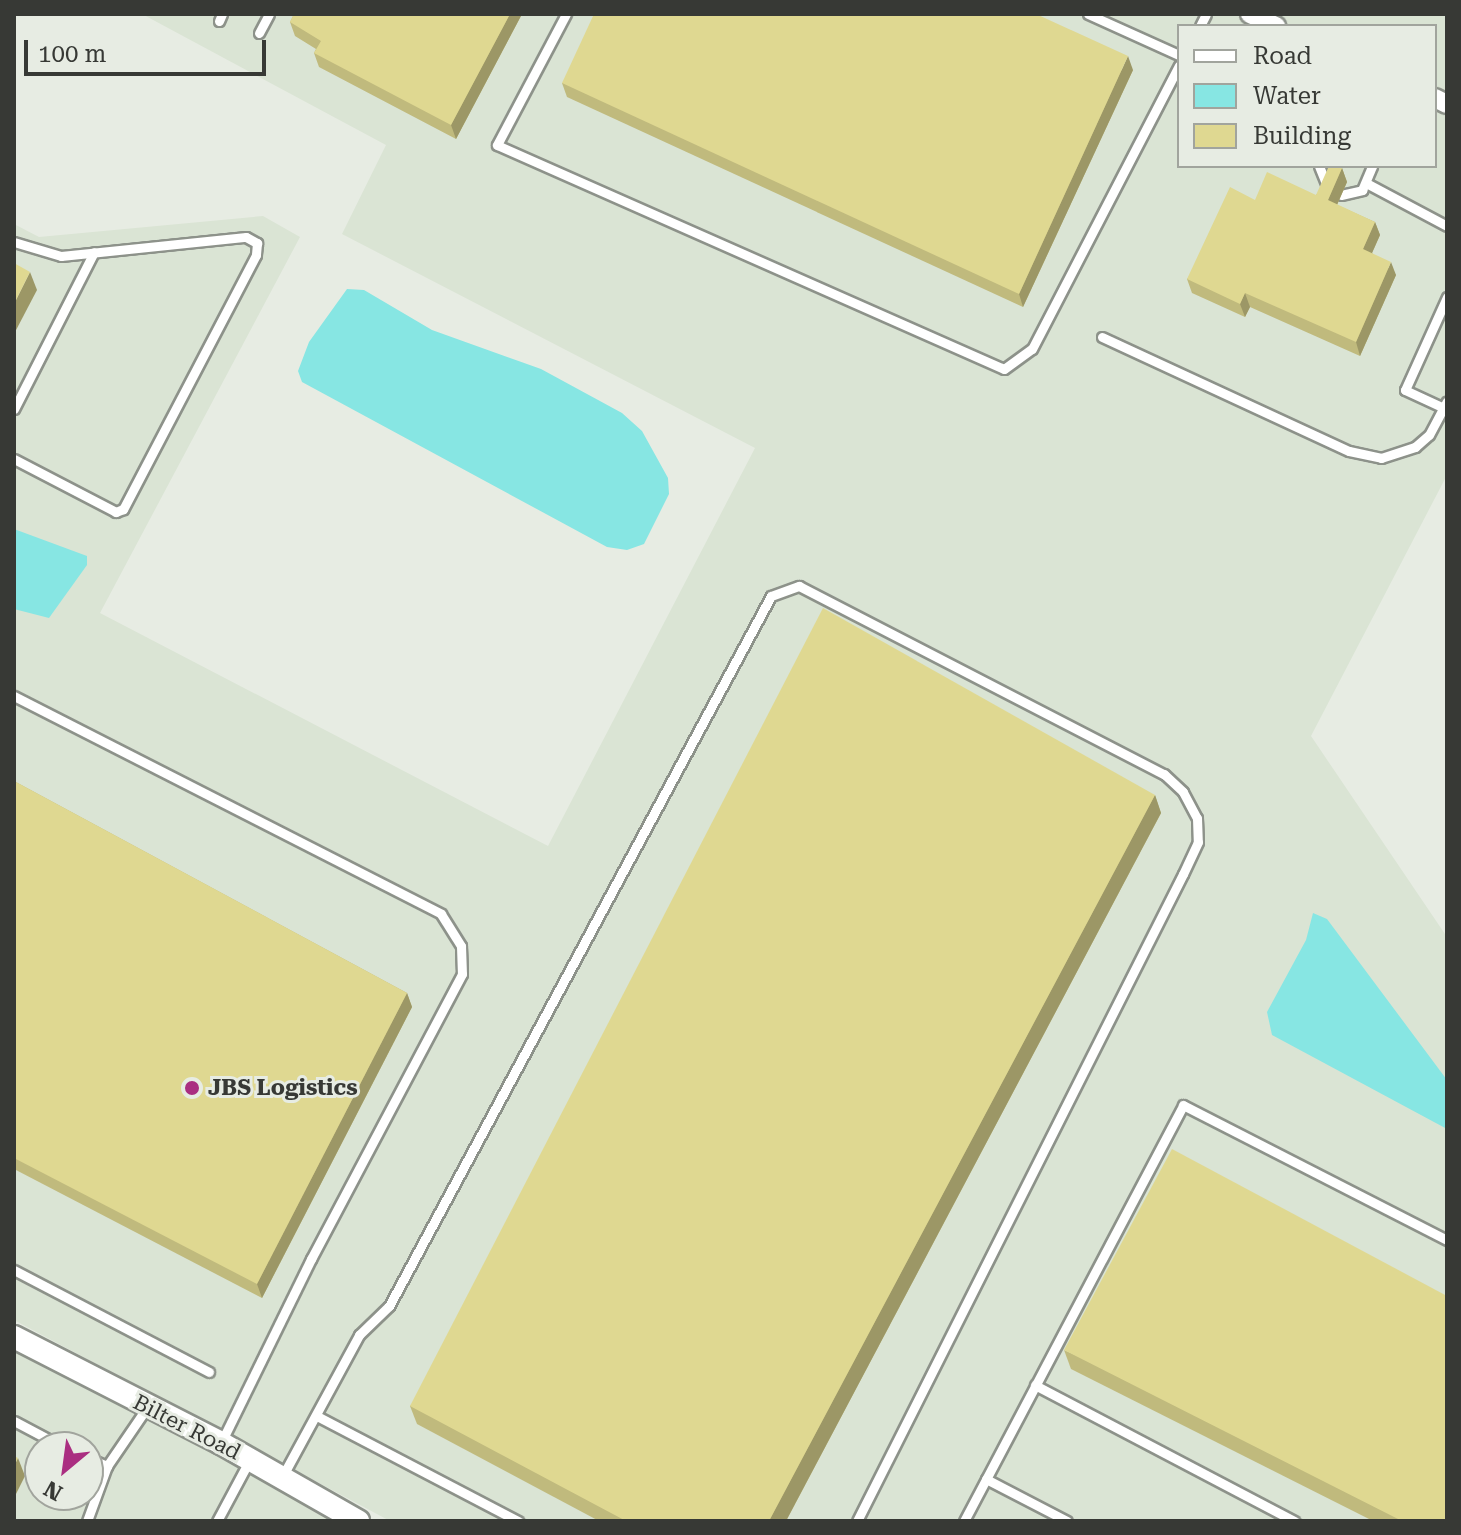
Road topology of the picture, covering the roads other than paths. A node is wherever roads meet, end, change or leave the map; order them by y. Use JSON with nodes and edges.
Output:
{"nodes":[{"id":1,"x":269,"y":14,"type":"edge"},
{"id":2,"x":566,"y":14,"type":"edge"},
{"id":3,"x":1088,"y":14,"type":"edge"},
{"id":4,"x":1250,"y":14,"type":"edge"},
{"id":5,"x":1272,"y":24,"type":"edge"},
{"id":6,"x":259,"y":33,"type":"dead end"},
{"id":7,"x":1177,"y":54,"type":"edge"},
{"id":8,"x":1177,"y":70,"type":"edge"},
{"id":9,"x":1320,"y":168,"type":"edge"},
{"id":10,"x":1372,"y":168,"type":"edge"},
{"id":11,"x":1368,"y":184,"type":"junction"},
{"id":12,"x":1330,"y":190,"type":"edge"},
{"id":13,"x":1341,"y":195,"type":"dead end"},
{"id":14,"x":1447,"y":226,"type":"edge"},
{"id":15,"x":14,"y":242,"type":"edge"},
{"id":16,"x":94,"y":252,"type":"junction"},
{"id":17,"x":1447,"y":297,"type":"edge"},
{"id":18,"x":1102,"y":337,"type":"dead end"},
{"id":19,"x":1445,"y":404,"type":"edge"},
{"id":20,"x":14,"y":409,"type":"edge"},
{"id":21,"x":14,"y":459,"type":"edge"},
{"id":22,"x":14,"y":696,"type":"edge"},
{"id":23,"x":1447,"y":1240,"type":"edge"},
{"id":24,"x":14,"y":1270,"type":"edge"},
{"id":25,"x":14,"y":1337,"type":"edge"},
{"id":26,"x":209,"y":1372,"type":"dead end"},
{"id":27,"x":1035,"y":1385,"type":"junction"},
{"id":28,"x":148,"y":1406,"type":"junction"},
{"id":29,"x":317,"y":1416,"type":"junction"},
{"id":30,"x":14,"y":1421,"type":"edge"},
{"id":31,"x":33,"y":1431,"type":"edge"},
{"id":32,"x":221,"y":1443,"type":"junction"},
{"id":33,"x":250,"y":1459,"type":"junction"},
{"id":34,"x":104,"y":1465,"type":"edge"},
{"id":35,"x":107,"y":1466,"type":"junction"},
{"id":36,"x":282,"y":1477,"type":"junction"},
{"id":37,"x":986,"y":1479,"type":"junction"},
{"id":38,"x":87,"y":1521,"type":"edge"},
{"id":39,"x":217,"y":1521,"type":"edge"},
{"id":40,"x":358,"y":1521,"type":"edge"},
{"id":41,"x":518,"y":1521,"type":"edge"},
{"id":42,"x":857,"y":1521,"type":"edge"},
{"id":43,"x":964,"y":1521,"type":"edge"},
{"id":44,"x":1067,"y":1521,"type":"edge"},
{"id":45,"x":1294,"y":1521,"type":"edge"}],
"edges":[{"from":1,"to":6,"type":"lane"},
{"from":2,"to":8,"type":"lane"},
{"from":3,"to":7,"type":"lane"},
{"from":4,"to":5,"type":"street"},
{"from":9,"to":12,"type":"lane"},
{"from":10,"to":11,"type":"lane"},
{"from":11,"to":13,"type":"lane"},
{"from":11,"to":14,"type":"lane"},
{"from":15,"to":16,"type":"lane"},
{"from":16,"to":20,"type":"lane"},
{"from":16,"to":21,"type":"lane"},
{"from":17,"to":19,"type":"lane"},
{"from":18,"to":19,"type":"lane"},
{"from":22,"to":32,"type":"lane"},
{"from":23,"to":27,"type":"lane"},
{"from":24,"to":26,"type":"lane"},
{"from":25,"to":28,"type":"street","name":"Bilter Road"},
{"from":27,"to":37,"type":"lane"},
{"from":27,"to":45,"type":"lane"},
{"from":28,"to":32,"type":"street","name":"Bilter Road"},
{"from":28,"to":35,"type":"lane"},
{"from":29,"to":36,"type":"lane"},
{"from":29,"to":41,"type":"lane"},
{"from":29,"to":42,"type":"lane"},
{"from":30,"to":31,"type":"lane"},
{"from":32,"to":33,"type":"street","name":"Bilter Road"},
{"from":33,"to":36,"type":"street","name":"Bilter Road"},
{"from":33,"to":39,"type":"lane"},
{"from":34,"to":35,"type":"lane"},
{"from":35,"to":38,"type":"lane"},
{"from":36,"to":40,"type":"street","name":"Bilter Road"},
{"from":37,"to":43,"type":"lane"},
{"from":37,"to":44,"type":"lane"}]}
